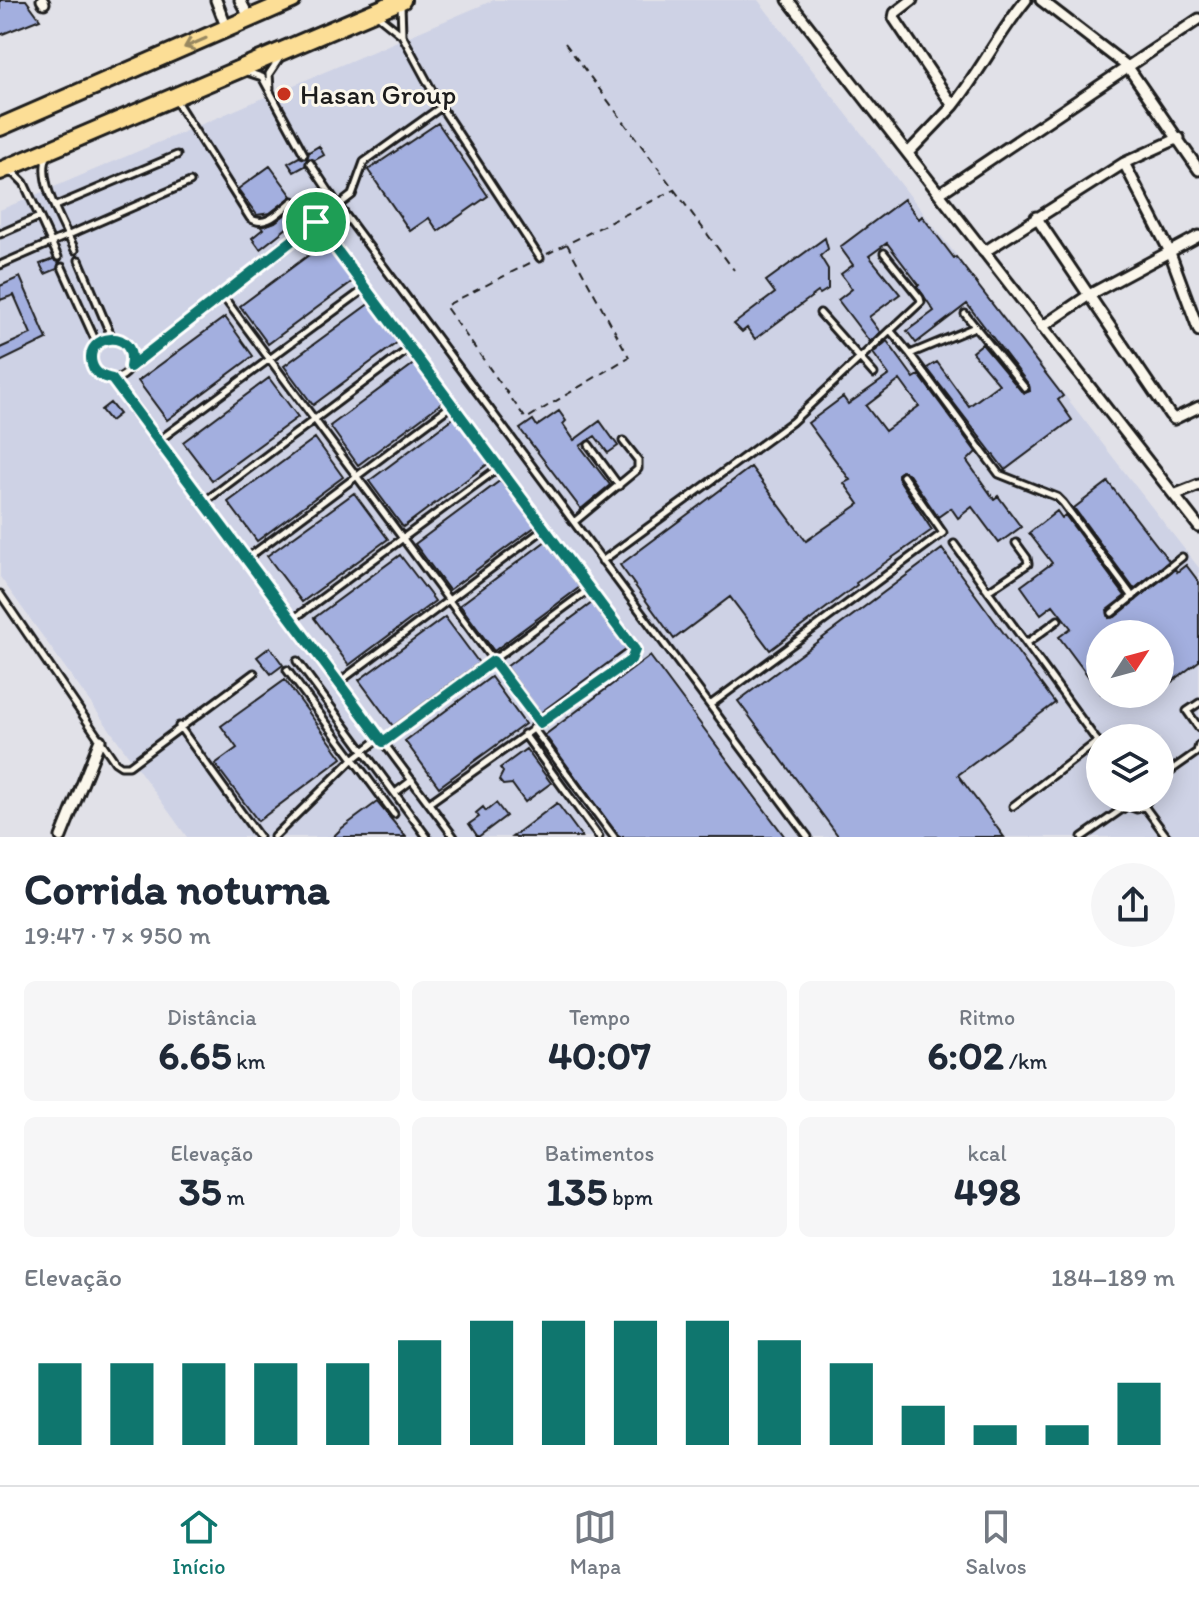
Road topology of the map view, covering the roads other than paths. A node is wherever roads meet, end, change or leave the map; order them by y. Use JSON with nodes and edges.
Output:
{"nodes":[{"id":1,"x":216,"y":0,"type":"edge"},
{"id":2,"x":240,"y":0,"type":"edge"},
{"id":3,"x":292,"y":0,"type":"edge"},
{"id":4,"x":402,"y":0,"type":"edge"},
{"id":5,"x":788,"y":0,"type":"edge"},
{"id":6,"x":912,"y":0,"type":"edge"},
{"id":7,"x":1026,"y":0,"type":"edge"},
{"id":8,"x":1041,"y":0,"type":"edge"},
{"id":9,"x":373,"y":12,"type":"junction"},
{"id":10,"x":250,"y":19,"type":"junction"},
{"id":11,"x":1199,"y":19,"type":"edge"},
{"id":12,"x":227,"y":29,"type":"junction"},
{"id":13,"x":402,"y":35,"type":"junction"},
{"id":14,"x":294,"y":45,"type":"junction"},
{"id":15,"x":1128,"y":67,"type":"junction"},
{"id":16,"x":230,"y":73,"type":"junction"},
{"id":17,"x":270,"y":90,"type":"junction"},
{"id":18,"x":173,"y":97,"type":"junction"},
{"id":19,"x":953,"y":106,"type":"junction"},
{"id":20,"x":441,"y":107,"type":"junction"},
{"id":21,"x":0,"y":127,"type":"edge"},
{"id":22,"x":76,"y":138,"type":"junction"},
{"id":23,"x":1179,"y":138,"type":"junction"},
{"id":24,"x":908,"y":153,"type":"junction"},
{"id":25,"x":304,"y":154,"type":"dead end"},
{"id":26,"x":177,"y":155,"type":"dead end"},
{"id":27,"x":310,"y":163,"type":"dead end"},
{"id":28,"x":1124,"y":163,"type":"junction"},
{"id":29,"x":1199,"y":170,"type":"edge"},
{"id":30,"x":0,"y":173,"type":"edge"},
{"id":31,"x":190,"y":182,"type":"dead end"},
{"id":32,"x":940,"y":193,"type":"junction"},
{"id":33,"x":293,"y":201,"type":"dead end"},
{"id":34,"x":338,"y":205,"type":"junction"},
{"id":35,"x":56,"y":206,"type":"junction"},
{"id":36,"x":40,"y":217,"type":"junction"},
{"id":37,"x":1036,"y":217,"type":"junction"},
{"id":38,"x":316,"y":222,"type":"junction"},
{"id":39,"x":0,"y":234,"type":"edge"},
{"id":40,"x":68,"y":235,"type":"junction"},
{"id":41,"x":1199,"y":236,"type":"edge"},
{"id":42,"x":51,"y":242,"type":"junction"},
{"id":43,"x":75,"y":250,"type":"dead end"},
{"id":44,"x":1169,"y":250,"type":"junction"},
{"id":45,"x":984,"y":252,"type":"junction"},
{"id":46,"x":884,"y":253,"type":"dead end"},
{"id":47,"x":58,"y":257,"type":"dead end"},
{"id":48,"x":540,"y":258,"type":"road end"},
{"id":49,"x":79,"y":260,"type":"dead end"},
{"id":50,"x":0,"y":265,"type":"edge"},
{"id":51,"x":62,"y":267,"type":"dead end"},
{"id":52,"x":366,"y":288,"type":"junction"},
{"id":53,"x":222,"y":295,"type":"junction"},
{"id":54,"x":1089,"y":295,"type":"junction"},
{"id":55,"x":820,"y":313,"type":"dead end"},
{"id":56,"x":965,"y":314,"type":"dead end"},
{"id":57,"x":975,"y":327,"type":"junction"},
{"id":58,"x":1042,"y":327,"type":"junction"},
{"id":59,"x":890,"y":330,"type":"junction"},
{"id":60,"x":1199,"y":331,"type":"edge"},
{"id":61,"x":112,"y":338,"type":"junction"},
{"id":62,"x":97,"y":344,"type":"junction"},
{"id":63,"x":410,"y":348,"type":"junction"},
{"id":64,"x":910,"y":354,"type":"junction"},
{"id":65,"x":859,"y":358,"type":"junction"},
{"id":66,"x":269,"y":359,"type":"junction"},
{"id":67,"x":130,"y":367,"type":"junction"},
{"id":68,"x":874,"y":374,"type":"dead end"},
{"id":69,"x":112,"y":379,"type":"junction"},
{"id":70,"x":1025,"y":388,"type":"dead end"},
{"id":71,"x":452,"y":405,"type":"junction"},
{"id":72,"x":1199,"y":407,"type":"edge"},
{"id":73,"x":314,"y":419,"type":"junction"},
{"id":74,"x":158,"y":441,"type":"junction"},
{"id":75,"x":623,"y":441,"type":"dead end"},
{"id":76,"x":589,"y":445,"type":"dead end"},
{"id":77,"x":498,"y":468,"type":"junction"},
{"id":78,"x":903,"y":476,"type":"dead end"},
{"id":79,"x":357,"y":477,"type":"junction"},
{"id":80,"x":1199,"y":485,"type":"edge"},
{"id":81,"x":619,"y":486,"type":"junction"},
{"id":82,"x":1174,"y":495,"type":"junction"},
{"id":83,"x":204,"y":502,"type":"junction"},
{"id":84,"x":574,"y":522,"type":"junction"},
{"id":85,"x":1199,"y":527,"type":"edge"},
{"id":86,"x":544,"y":529,"type":"junction"},
{"id":87,"x":403,"y":538,"type":"junction"},
{"id":88,"x":1016,"y":543,"type":"dead end"},
{"id":89,"x":954,"y":544,"type":"dead end"},
{"id":90,"x":1182,"y":557,"type":"dead end"},
{"id":91,"x":246,"y":559,"type":"junction"},
{"id":92,"x":602,"y":561,"type":"junction"},
{"id":93,"x":588,"y":590,"type":"junction"},
{"id":94,"x":988,"y":591,"type":"junction"},
{"id":95,"x":0,"y":594,"type":"edge"},
{"id":96,"x":1133,"y":597,"type":"junction"},
{"id":97,"x":448,"y":600,"type":"junction"},
{"id":98,"x":1112,"y":613,"type":"dead end"},
{"id":99,"x":292,"y":620,"type":"junction"},
{"id":100,"x":1058,"y":620,"type":"dead end"},
{"id":101,"x":1026,"y":643,"type":"junction"},
{"id":102,"x":297,"y":661,"type":"dead end"},
{"id":103,"x":493,"y":661,"type":"junction"},
{"id":104,"x":287,"y":670,"type":"dead end"},
{"id":105,"x":254,"y":673,"type":"dead end"},
{"id":106,"x":339,"y":682,"type":"junction"},
{"id":107,"x":1199,"y":703,"type":"edge"},
{"id":108,"x":710,"y":705,"type":"junction"},
{"id":109,"x":540,"y":723,"type":"junction"},
{"id":110,"x":1086,"y":725,"type":"edge"},
{"id":111,"x":179,"y":726,"type":"junction"},
{"id":112,"x":533,"y":728,"type":"junction"},
{"id":113,"x":1199,"y":728,"type":"edge"},
{"id":114,"x":524,"y":734,"type":"junction"},
{"id":115,"x":100,"y":740,"type":"junction"},
{"id":116,"x":382,"y":740,"type":"junction"},
{"id":117,"x":1199,"y":745,"type":"edge"},
{"id":118,"x":363,"y":751,"type":"junction"},
{"id":119,"x":1086,"y":753,"type":"edge"},
{"id":120,"x":353,"y":759,"type":"junction"},
{"id":121,"x":1174,"y":768,"type":"edge"},
{"id":122,"x":412,"y":780,"type":"junction"},
{"id":123,"x":395,"y":793,"type":"junction"},
{"id":124,"x":429,"y":803,"type":"junction"},
{"id":125,"x":1013,"y":806,"type":"dead end"},
{"id":126,"x":1113,"y":812,"type":"edge"},
{"id":127,"x":1148,"y":812,"type":"edge"},
{"id":128,"x":394,"y":814,"type":"dead end"},
{"id":129,"x":61,"y":837,"type":"edge"},
{"id":130,"x":259,"y":837,"type":"edge"},
{"id":131,"x":274,"y":837,"type":"edge"},
{"id":132,"x":427,"y":837,"type":"edge"},
{"id":133,"x":454,"y":837,"type":"edge"},
{"id":134,"x":599,"y":837,"type":"edge"},
{"id":135,"x":614,"y":837,"type":"edge"},
{"id":136,"x":808,"y":837,"type":"edge"},
{"id":137,"x":1082,"y":837,"type":"edge"},
{"id":138,"x":1167,"y":837,"type":"edge"}],
"edges":[{"from":1,"to":12,"type":"street"},
{"from":2,"to":10,"type":"street"},
{"from":3,"to":10,"type":"highway"},
{"from":4,"to":9,"type":"highway"},
{"from":4,"to":13,"type":"lane"},
{"from":5,"to":24,"type":"street"},
{"from":6,"to":19,"type":"street"},
{"from":7,"to":19,"type":"street"},
{"from":8,"to":15,"type":"street"},
{"from":9,"to":13,"type":"lane"},
{"from":9,"to":14,"type":"highway"},
{"from":10,"to":12,"type":"highway"},
{"from":11,"to":15,"type":"street"},
{"from":12,"to":21,"type":"highway","one_way":true},
{"from":13,"to":20,"type":"lane"},
{"from":14,"to":16,"type":"highway"},
{"from":14,"to":17,"type":"lane"},
{"from":15,"to":23,"type":"street"},
{"from":15,"to":32,"type":"street"},
{"from":16,"to":17,"type":"lane"},
{"from":16,"to":18,"type":"highway"},
{"from":17,"to":25,"type":"lane"},
{"from":18,"to":22,"type":"highway"},
{"from":18,"to":33,"type":"lane"},
{"from":19,"to":24,"type":"street"},
{"from":20,"to":34,"type":"lane"},
{"from":20,"to":48,"type":"lane"},
{"from":22,"to":30,"type":"highway"},
{"from":22,"to":35,"type":"lane"},
{"from":23,"to":28,"type":"street"},
{"from":23,"to":29,"type":"street"},
{"from":24,"to":32,"type":"street"},
{"from":26,"to":35,"type":"lane"},
{"from":27,"to":34,"type":"lane"},
{"from":28,"to":37,"type":"street"},
{"from":28,"to":44,"type":"street"},
{"from":30,"to":36,"type":"lane"},
{"from":31,"to":40,"type":"lane"},
{"from":32,"to":45,"type":"street"},
{"from":34,"to":38,"type":"lane"},
{"from":34,"to":84,"type":"lane"},
{"from":35,"to":40,"type":"lane"},
{"from":36,"to":39,"type":"lane"},
{"from":36,"to":42,"type":"lane"},
{"from":37,"to":45,"type":"street"},
{"from":37,"to":54,"type":"street"},
{"from":38,"to":52,"type":"lane"},
{"from":38,"to":53,"type":"lane"},
{"from":40,"to":42,"type":"lane"},
{"from":40,"to":43,"type":"lane"},
{"from":41,"to":44,"type":"street"},
{"from":42,"to":47,"type":"lane"},
{"from":42,"to":50,"type":"lane"},
{"from":44,"to":54,"type":"street"},
{"from":44,"to":60,"type":"street"},
{"from":45,"to":58,"type":"street"},
{"from":46,"to":59,"type":"lane"},
{"from":49,"to":61,"type":"lane"},
{"from":51,"to":62,"type":"lane"},
{"from":52,"to":63,"type":"lane"},
{"from":52,"to":66,"type":"lane"},
{"from":53,"to":66,"type":"lane"},
{"from":53,"to":67,"type":"lane"},
{"from":54,"to":58,"type":"street"},
{"from":54,"to":72,"type":"street"},
{"from":55,"to":65,"type":"lane"},
{"from":56,"to":57,"type":"lane"},
{"from":57,"to":64,"type":"lane"},
{"from":57,"to":70,"type":"lane"},
{"from":58,"to":82,"type":"street"},
{"from":59,"to":64,"type":"lane"},
{"from":59,"to":65,"type":"lane"},
{"from":61,"to":62,"type":"lane"},
{"from":61,"to":67,"type":"lane"},
{"from":62,"to":69,"type":"lane"},
{"from":63,"to":71,"type":"lane"},
{"from":63,"to":73,"type":"lane"},
{"from":64,"to":96,"type":"lane"},
{"from":65,"to":68,"type":"lane"},
{"from":65,"to":92,"type":"lane"},
{"from":66,"to":73,"type":"lane"},
{"from":66,"to":74,"type":"lane"},
{"from":67,"to":69,"type":"lane"},
{"from":69,"to":74,"type":"lane"},
{"from":71,"to":77,"type":"lane"},
{"from":71,"to":79,"type":"lane"},
{"from":73,"to":79,"type":"lane"},
{"from":73,"to":83,"type":"lane"},
{"from":74,"to":83,"type":"lane"},
{"from":75,"to":81,"type":"lane"},
{"from":76,"to":81,"type":"lane"},
{"from":77,"to":86,"type":"lane"},
{"from":77,"to":87,"type":"lane"},
{"from":78,"to":108,"type":"lane"},
{"from":79,"to":87,"type":"lane"},
{"from":79,"to":91,"type":"lane"},
{"from":80,"to":82,"type":"street"},
{"from":81,"to":84,"type":"lane"},
{"from":82,"to":85,"type":"street"},
{"from":83,"to":91,"type":"lane"},
{"from":84,"to":92,"type":"lane"},
{"from":86,"to":93,"type":"lane"},
{"from":86,"to":97,"type":"lane"},
{"from":87,"to":97,"type":"lane"},
{"from":87,"to":99,"type":"lane"},
{"from":88,"to":94,"type":"lane"},
{"from":89,"to":94,"type":"lane"},
{"from":90,"to":96,"type":"lane"},
{"from":91,"to":99,"type":"lane"},
{"from":92,"to":108,"type":"lane"},
{"from":93,"to":103,"type":"lane"},
{"from":93,"to":109,"type":"lane"},
{"from":94,"to":101,"type":"lane"},
{"from":95,"to":115,"type":"lane"},
{"from":96,"to":98,"type":"lane"},
{"from":97,"to":103,"type":"lane"},
{"from":97,"to":106,"type":"lane"},
{"from":99,"to":106,"type":"lane"},
{"from":100,"to":101,"type":"lane"},
{"from":101,"to":110,"type":"lane"},
{"from":102,"to":118,"type":"lane"},
{"from":103,"to":109,"type":"lane"},
{"from":103,"to":116,"type":"lane"},
{"from":104,"to":120,"type":"lane"},
{"from":105,"to":111,"type":"lane"},
{"from":106,"to":116,"type":"lane"},
{"from":107,"to":113,"type":"lane"},
{"from":108,"to":136,"type":"lane"},
{"from":109,"to":112,"type":"lane"},
{"from":111,"to":115,"type":"lane"},
{"from":111,"to":130,"type":"lane"},
{"from":112,"to":114,"type":"lane"},
{"from":112,"to":135,"type":"lane"},
{"from":114,"to":124,"type":"lane"},
{"from":114,"to":134,"type":"lane"},
{"from":115,"to":129,"type":"street"},
{"from":116,"to":118,"type":"lane"},
{"from":116,"to":122,"type":"lane"},
{"from":117,"to":121,"type":"lane"},
{"from":118,"to":120,"type":"lane"},
{"from":118,"to":123,"type":"lane"},
{"from":119,"to":125,"type":"lane"},
{"from":120,"to":128,"type":"lane"},
{"from":120,"to":131,"type":"lane"},
{"from":122,"to":123,"type":"lane"},
{"from":122,"to":124,"type":"lane"},
{"from":123,"to":132,"type":"lane"},
{"from":124,"to":133,"type":"lane"},
{"from":126,"to":137,"type":"lane"},
{"from":127,"to":138,"type":"lane"}]}
